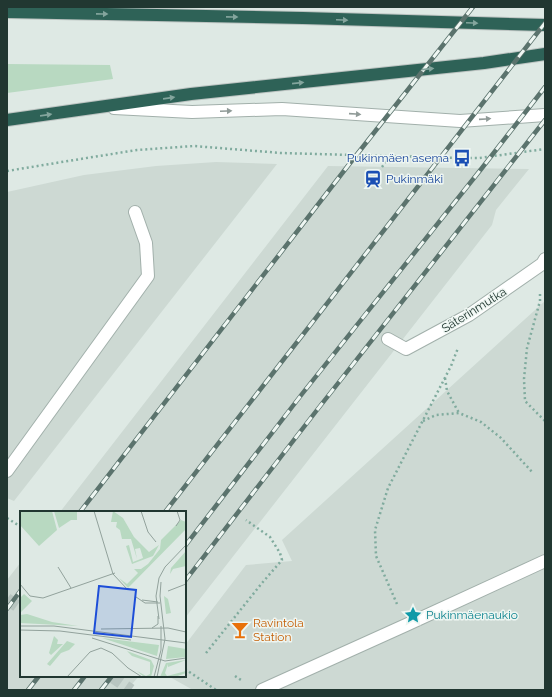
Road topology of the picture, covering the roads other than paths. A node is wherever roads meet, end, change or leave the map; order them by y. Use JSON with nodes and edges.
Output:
{"nodes":[{"id":1,"x":7,"y":12,"type":"edge"},
{"id":2,"x":545,"y":25,"type":"edge"},
{"id":3,"x":545,"y":54,"type":"edge"},
{"id":4,"x":103,"y":107,"type":"junction"},
{"id":5,"x":545,"y":115,"type":"edge"},
{"id":6,"x":7,"y":120,"type":"edge"},
{"id":7,"x":135,"y":212,"type":"dead end"},
{"id":8,"x":543,"y":262,"type":"edge"},
{"id":9,"x":393,"y":342,"type":"dead end"},
{"id":10,"x":7,"y":471,"type":"edge"},
{"id":11,"x":545,"y":561,"type":"edge"},
{"id":12,"x":262,"y":690,"type":"edge"}],
"edges":[{"from":1,"to":2,"type":"highway","one_way":true},
{"from":4,"to":3,"type":"highway","one_way":true},
{"from":4,"to":5,"type":"street","one_way":true},
{"from":6,"to":4,"type":"highway","one_way":true},
{"from":7,"to":10,"type":"street"},
{"from":8,"to":9,"type":"street","name":"Säterinmutka"},
{"from":11,"to":12,"type":"street"}]}
